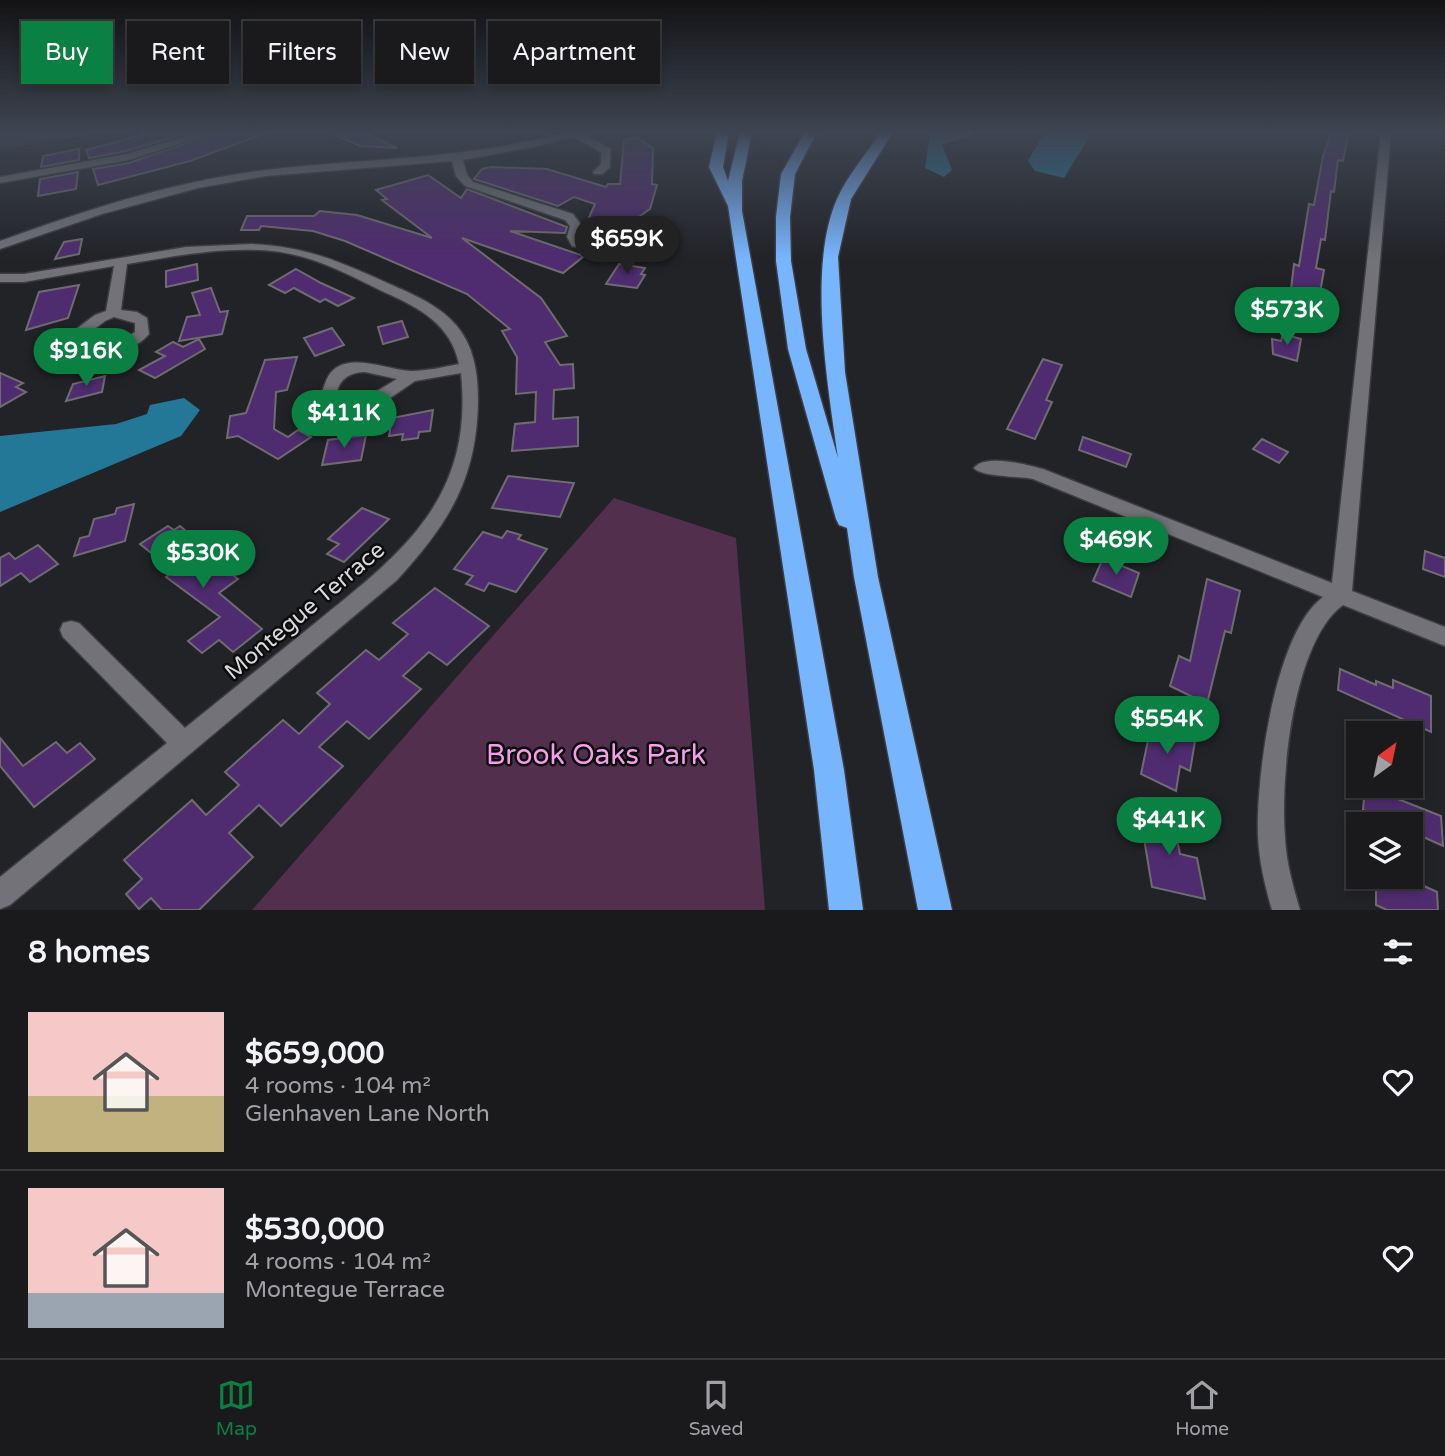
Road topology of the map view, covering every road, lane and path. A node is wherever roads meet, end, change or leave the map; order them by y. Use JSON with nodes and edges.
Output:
{"nodes":[{"id":1,"x":31,"y":174,"type":"edge"},
{"id":2,"x":260,"y":174,"type":"edge"},
{"id":3,"x":462,"y":174,"type":"edge"},
{"id":4,"x":719,"y":174,"type":"edge"},
{"id":5,"x":736,"y":174,"type":"edge"},
{"id":6,"x":789,"y":174,"type":"edge"},
{"id":7,"x":858,"y":174,"type":"edge"},
{"id":8,"x":1382,"y":174,"type":"edge"},
{"id":9,"x":0,"y":180,"type":"edge"},
{"id":10,"x":735,"y":211,"type":"junction"},
{"id":11,"x":0,"y":245,"type":"edge"},
{"id":12,"x":642,"y":249,"type":"dead end"},
{"id":13,"x":121,"y":263,"type":"junction"},
{"id":14,"x":0,"y":278,"type":"edge"},
{"id":15,"x":113,"y":313,"type":"junction"},
{"id":16,"x":468,"y":367,"type":"junction"},
{"id":17,"x":411,"y":376,"type":"junction"},
{"id":18,"x":983,"y":468,"type":"dead end"},
{"id":19,"x":866,"y":577,"type":"junction"},
{"id":20,"x":1341,"y":596,"type":"junction"},
{"id":21,"x":71,"y":630,"type":"dead end"},
{"id":22,"x":1445,"y":637,"type":"edge"},
{"id":23,"x":185,"y":744,"type":"junction"},
{"id":24,"x":0,"y":895,"type":"edge"},
{"id":25,"x":846,"y":910,"type":"edge"},
{"id":26,"x":935,"y":910,"type":"edge"},
{"id":27,"x":1286,"y":910,"type":"edge"}],
"edges":[{"from":1,"to":9,"type":"street"},
{"from":2,"to":11,"type":"street"},
{"from":3,"to":12,"type":"street"},
{"from":4,"to":10,"type":"highway"},
{"from":5,"to":10,"type":"highway"},
{"from":6,"to":19,"type":"highway"},
{"from":7,"to":19,"type":"highway"},
{"from":8,"to":20,"type":"street"},
{"from":10,"to":25,"type":"highway"},
{"from":13,"to":14,"type":"street","name":"Montegue Terrace"},
{"from":13,"to":15,"type":"street"},
{"from":13,"to":16,"type":"street","name":"Montegue Terrace"},
{"from":15,"to":15,"type":"street"},
{"from":16,"to":17,"type":"street"},
{"from":16,"to":23,"type":"street","name":"Montegue Terrace"},
{"from":17,"to":17,"type":"street"},
{"from":18,"to":20,"type":"street"},
{"from":19,"to":26,"type":"highway"},
{"from":20,"to":22,"type":"street"},
{"from":20,"to":27,"type":"street"},
{"from":21,"to":23,"type":"street"},
{"from":23,"to":24,"type":"street","name":"Montegue Terrace"}]}
